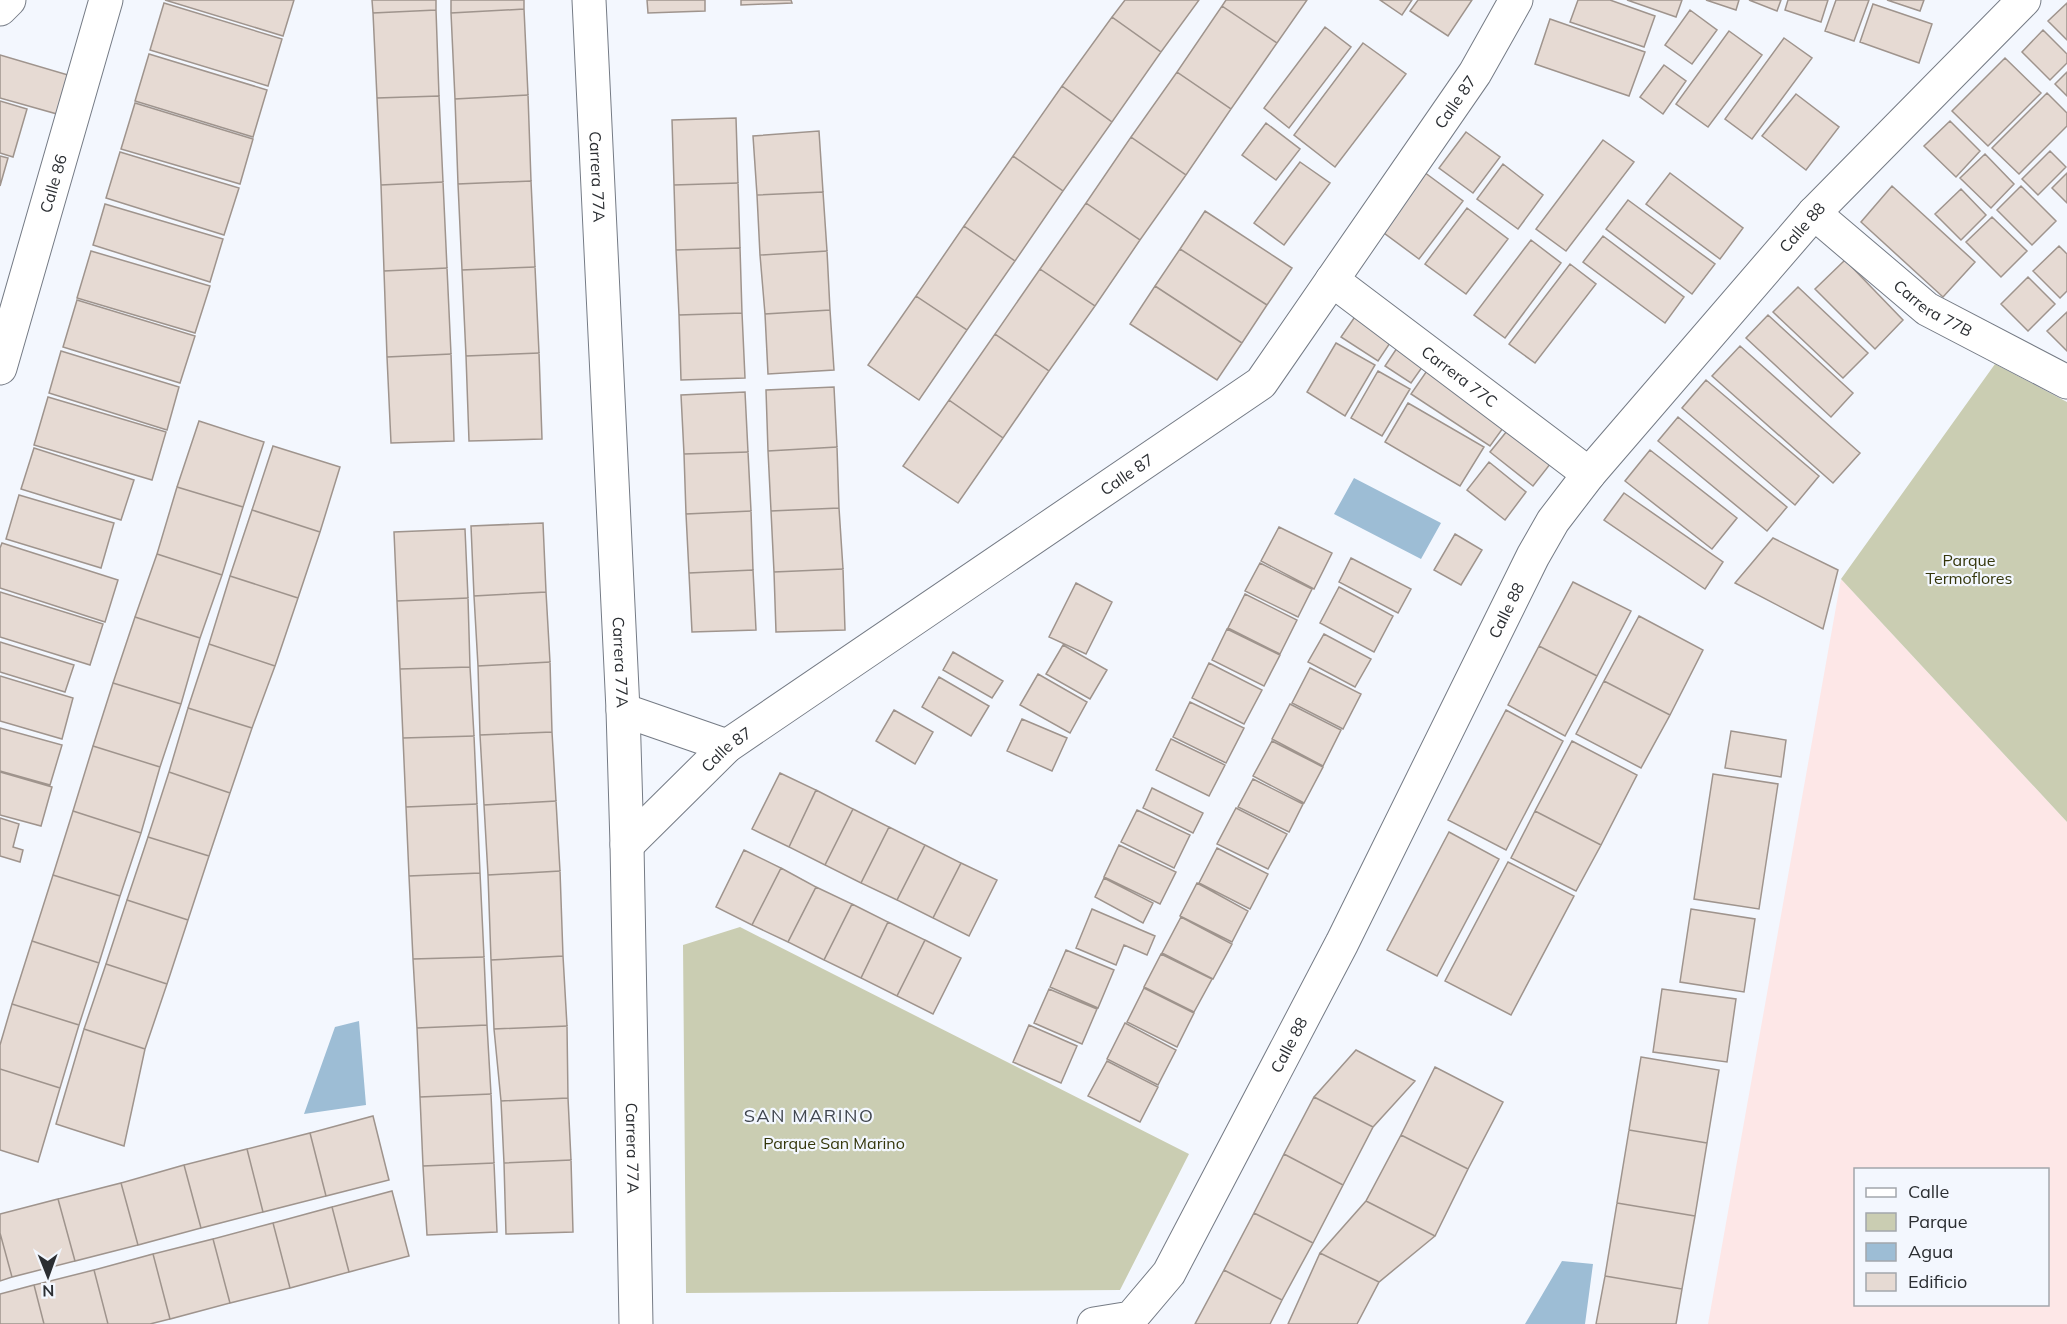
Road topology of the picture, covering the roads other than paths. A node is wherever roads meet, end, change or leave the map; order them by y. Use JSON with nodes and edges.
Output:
{"nodes":[{"id":1,"x":9,"y":0,"type":"edge"},
{"id":2,"x":106,"y":0,"type":"edge"},
{"id":3,"x":588,"y":0,"type":"edge"},
{"id":4,"x":1516,"y":0,"type":"edge"},
{"id":5,"x":2024,"y":0,"type":"edge"},
{"id":6,"x":0,"y":9,"type":"edge"},
{"id":7,"x":1814,"y":213,"type":"junction"},
{"id":8,"x":1332,"y":280,"type":"junction"},
{"id":9,"x":0,"y":368,"type":"edge"},
{"id":10,"x":2067,"y":382,"type":"edge"},
{"id":11,"x":1589,"y":474,"type":"junction"},
{"id":12,"x":622,"y":711,"type":"junction"},
{"id":13,"x":727,"y":746,"type":"junction"},
{"id":14,"x":627,"y":845,"type":"junction"},
{"id":15,"x":636,"y":1324,"type":"edge"},
{"id":16,"x":1094,"y":1324,"type":"edge"}],
"edges":[{"from":1,"to":6,"type":"street"},
{"from":2,"to":9,"type":"street","name":"Calle 86"},
{"from":3,"to":12,"type":"street","name":"Carrera 77A"},
{"from":4,"to":8,"type":"street","name":"Calle 87"},
{"from":5,"to":7,"type":"street","name":"Calle 88"},
{"from":7,"to":10,"type":"street","name":"Carrera 77B"},
{"from":7,"to":11,"type":"street","name":"Calle 88"},
{"from":8,"to":11,"type":"street","name":"Carrera 77C"},
{"from":8,"to":13,"type":"street","name":"Calle 87"},
{"from":11,"to":16,"type":"street","name":"Calle 88"},
{"from":12,"to":13,"type":"street"},
{"from":12,"to":14,"type":"street","name":"Carrera 77A"},
{"from":13,"to":14,"type":"street","name":"Calle 87"},
{"from":14,"to":15,"type":"street","name":"Carrera 77A"}]}
